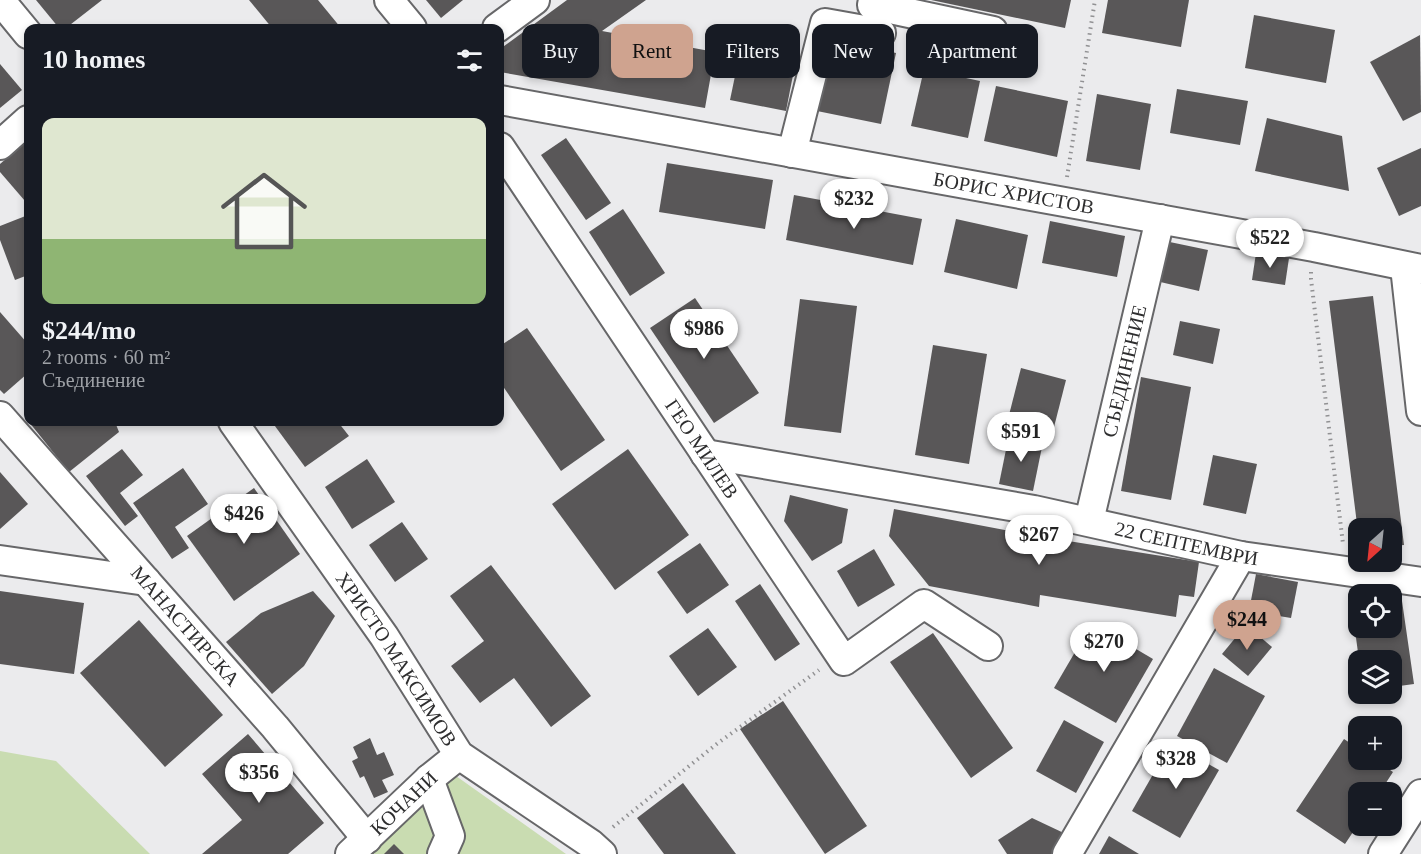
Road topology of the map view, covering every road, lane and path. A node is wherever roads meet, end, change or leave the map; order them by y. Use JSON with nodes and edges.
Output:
{"nodes":[{"id":1,"x":0,"y":0,"type":"edge"},
{"id":2,"x":389,"y":0,"type":"edge"},
{"id":3,"x":873,"y":0,"type":"edge"},
{"id":4,"x":1095,"y":0,"type":"edge"},
{"id":5,"x":531,"y":1,"type":"edge"},
{"id":6,"x":409,"y":24,"type":"edge"},
{"id":7,"x":502,"y":24,"type":"edge"},
{"id":8,"x":960,"y":24,"type":"edge"},
{"id":9,"x":24,"y":29,"type":"edge"},
{"id":10,"x":812,"y":74,"type":"edge"},
{"id":11,"x":504,"y":101,"type":"edge"},
{"id":12,"x":24,"y":124,"type":"edge"},
{"id":13,"x":0,"y":145,"type":"edge"},
{"id":14,"x":504,"y":153,"type":"edge"},
{"id":15,"x":792,"y":153,"type":"junction"},
{"id":16,"x":1063,"y":202,"type":"junction"},
{"id":17,"x":1160,"y":219,"type":"junction"},
{"id":18,"x":1413,"y":268,"type":"edge"},
{"id":19,"x":1311,"y":279,"type":"dead end"},
{"id":20,"x":1421,"y":411,"type":"edge"},
{"id":21,"x":0,"y":416,"type":"edge"},
{"id":22,"x":236,"y":426,"type":"edge"},
{"id":23,"x":705,"y":454,"type":"junction"},
{"id":24,"x":1089,"y":521,"type":"junction"},
{"id":25,"x":1343,"y":544,"type":"dead end"},
{"id":26,"x":1241,"y":556,"type":"junction"},
{"id":27,"x":0,"y":560,"type":"edge"},
{"id":28,"x":146,"y":581,"type":"junction"},
{"id":29,"x":1421,"y":582,"type":"edge"},
{"id":30,"x":988,"y":646,"type":"dead end"},
{"id":31,"x":834,"y":663,"type":"junction"},
{"id":32,"x":459,"y":755,"type":"junction"},
{"id":33,"x":429,"y":779,"type":"junction"},
{"id":34,"x":1421,"y":794,"type":"edge"},
{"id":35,"x":358,"y":846,"type":"edge"},
{"id":36,"x":596,"y":849,"type":"edge"},
{"id":37,"x":442,"y":854,"type":"edge"},
{"id":38,"x":1067,"y":854,"type":"edge"},
{"id":39,"x":1383,"y":854,"type":"edge"}],
"edges":[{"from":1,"to":9,"type":"street"},
{"from":2,"to":6,"type":"street"},
{"from":3,"to":8,"type":"street"},
{"from":4,"to":16,"type":"path"},
{"from":5,"to":7,"type":"street"},
{"from":10,"to":15,"type":"street"},
{"from":11,"to":15,"type":"street","name":"БОРИС ХРИСТОВ"},
{"from":12,"to":13,"type":"street"},
{"from":14,"to":23,"type":"street","name":"ГЕО МИЛЕВ"},
{"from":15,"to":16,"type":"street","name":"БОРИС ХРИСТОВ"},
{"from":16,"to":17,"type":"street","name":"БОРИС ХРИСТОВ"},
{"from":17,"to":18,"type":"street","name":"БОРИС ХРИСТОВ"},
{"from":17,"to":24,"type":"street","name":"СЪЕДИНЕНИЕ"},
{"from":18,"to":20,"type":"street"},
{"from":19,"to":25,"type":"path"},
{"from":21,"to":28,"type":"street","name":"МАНАСТИРСКА"},
{"from":22,"to":32,"type":"street","name":"ХРИСТО МАКСИМОВ"},
{"from":23,"to":24,"type":"street","name":"22 СЕПТЕМВРИ"},
{"from":23,"to":31,"type":"street","name":"ГЕО МИЛЕВ"},
{"from":24,"to":26,"type":"street","name":"22 СЕПТЕМВРИ"},
{"from":26,"to":29,"type":"street","name":"22 СЕПТЕМВРИ"},
{"from":26,"to":38,"type":"street"},
{"from":27,"to":28,"type":"street"},
{"from":28,"to":35,"type":"street","name":"МАНАСТИРСКА"},
{"from":30,"to":31,"type":"street"},
{"from":31,"to":36,"type":"path"},
{"from":32,"to":33,"type":"street","name":"КОЧАНИ"},
{"from":32,"to":36,"type":"street","name":"ХРИСТО МАКСИМОВ"},
{"from":33,"to":35,"type":"street","name":"КОЧАНИ"},
{"from":33,"to":37,"type":"street"},
{"from":34,"to":39,"type":"street"}]}
